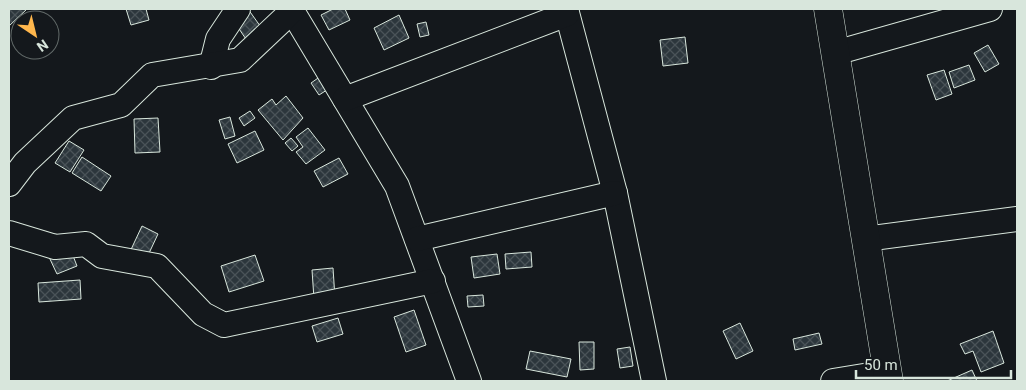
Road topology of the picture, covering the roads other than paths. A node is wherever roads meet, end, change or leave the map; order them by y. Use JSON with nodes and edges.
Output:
{"nodes":[{"id":1,"x":238,"y":9,"type":"edge"},
{"id":2,"x":828,"y":9,"type":"edge"},
{"id":3,"x":990,"y":9,"type":"edge"},
{"id":4,"x":291,"y":10,"type":"edge"},
{"id":5,"x":567,"y":11,"type":"edge"},
{"id":6,"x":836,"y":52,"type":"junction"},
{"id":7,"x":211,"y":66,"type":"junction"},
{"id":8,"x":345,"y":99,"type":"junction"},
{"id":9,"x":9,"y":184,"type":"edge"},
{"id":10,"x":616,"y":193,"type":"junction"},
{"id":11,"x":1017,"y":219,"type":"edge"},
{"id":12,"x":9,"y":232,"type":"edge"},
{"id":13,"x":417,"y":239,"type":"junction"},
{"id":14,"x":865,"y":240,"type":"junction"},
{"id":15,"x":433,"y":280,"type":"junction"},
{"id":16,"x":889,"y":377,"type":"edge"},
{"id":17,"x":469,"y":381,"type":"edge"},
{"id":18,"x":654,"y":381,"type":"edge"},
{"id":19,"x":833,"y":381,"type":"edge"}],
"edges":[{"from":1,"to":7,"type":"street"},
{"from":2,"to":6,"type":"highway"},
{"from":3,"to":6,"type":"street"},
{"from":4,"to":7,"type":"street"},
{"from":4,"to":8,"type":"street"},
{"from":5,"to":8,"type":"street"},
{"from":5,"to":10,"type":"street"},
{"from":6,"to":14,"type":"highway"},
{"from":7,"to":9,"type":"street"},
{"from":8,"to":13,"type":"street"},
{"from":10,"to":13,"type":"street"},
{"from":10,"to":18,"type":"street"},
{"from":11,"to":14,"type":"street"},
{"from":12,"to":15,"type":"street"},
{"from":13,"to":15,"type":"street"},
{"from":14,"to":16,"type":"highway"},
{"from":15,"to":17,"type":"street"},
{"from":16,"to":19,"type":"street"}]}
